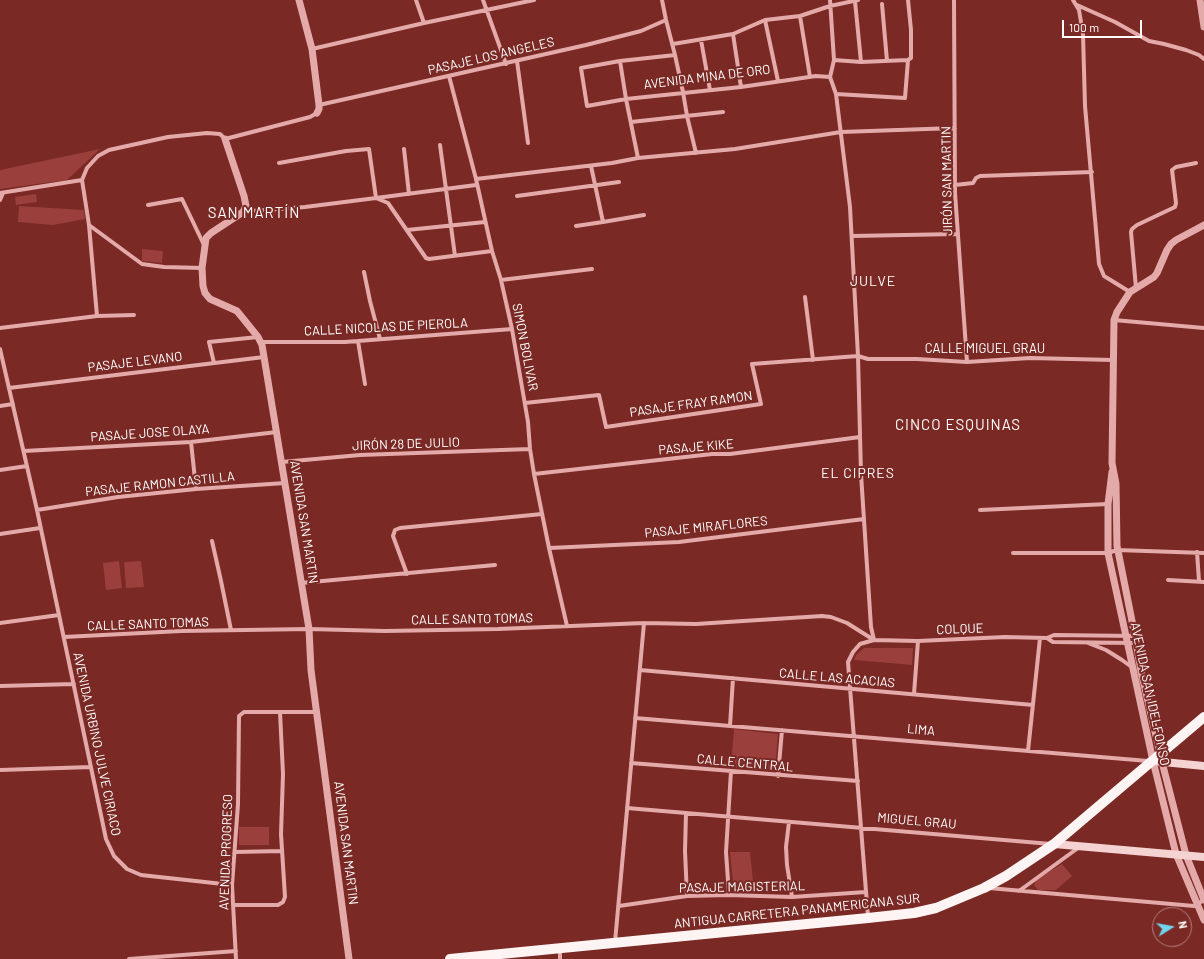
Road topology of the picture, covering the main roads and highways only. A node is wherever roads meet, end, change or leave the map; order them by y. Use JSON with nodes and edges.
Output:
{"nodes":[{"id":1,"x":1204,"y":716,"type":"edge"},
{"id":2,"x":1158,"y":759,"type":"junction"},
{"id":3,"x":1204,"y":766,"type":"edge"},
{"id":4,"x":1054,"y":844,"type":"junction"},
{"id":5,"x":1204,"y":857,"type":"edge"},
{"id":6,"x":450,"y":959,"type":"edge"}],
"edges":[{"from":1,"to":2,"type":"highway","name":"ANTIGUA CARRETERA PANAMERICANA SUR"},
{"from":2,"to":3,"type":"main road","name":"LIMA"},
{"from":2,"to":4,"type":"highway","name":"ANTIGUA CARRETERA PANAMERICANA SUR"},
{"from":4,"to":5,"type":"main road","name":"MIGUEL GRAU"},
{"from":4,"to":6,"type":"highway","name":"ANTIGUA CARRETERA PANAMERICANA SUR"}]}
